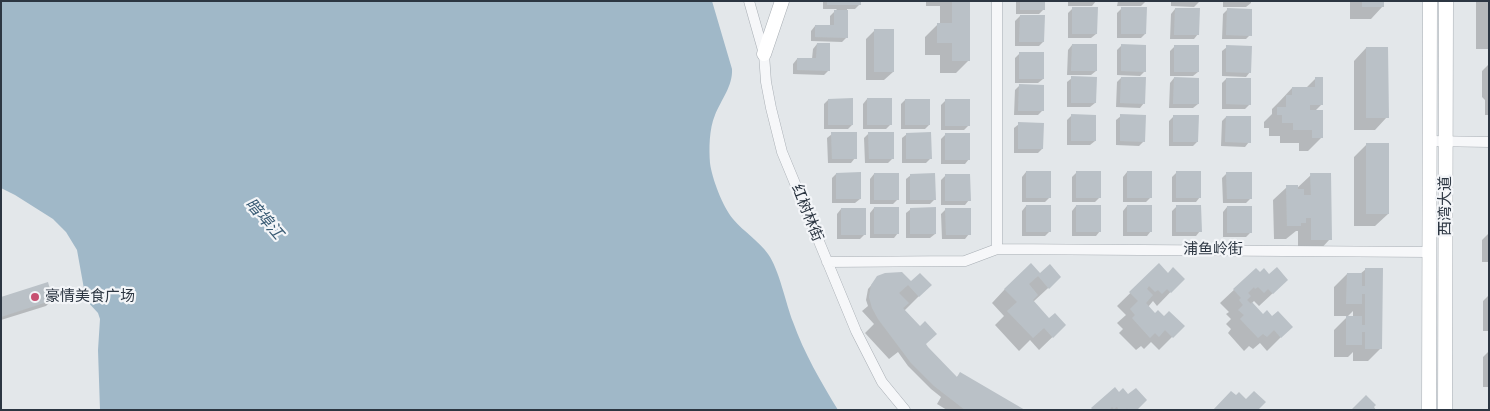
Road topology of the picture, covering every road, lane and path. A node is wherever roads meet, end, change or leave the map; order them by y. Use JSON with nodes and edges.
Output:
{"nodes":[{"id":1,"x":749,"y":1,"type":"edge"},
{"id":2,"x":782,"y":1,"type":"edge"},
{"id":3,"x":997,"y":1,"type":"edge"},
{"id":4,"x":1430,"y":1,"type":"edge"},
{"id":5,"x":1446,"y":1,"type":"edge"},
{"id":6,"x":764,"y":54,"type":"junction"},
{"id":7,"x":1430,"y":141,"type":"junction"},
{"id":8,"x":1446,"y":142,"type":"junction"},
{"id":9,"x":1489,"y":142,"type":"edge"},
{"id":10,"x":997,"y":249,"type":"junction"},
{"id":11,"x":1429,"y":252,"type":"junction"},
{"id":12,"x":827,"y":262,"type":"junction"},
{"id":13,"x":905,"y":410,"type":"edge"},
{"id":14,"x":1429,"y":410,"type":"edge"},
{"id":15,"x":1445,"y":410,"type":"edge"}],
"edges":[{"from":1,"to":6,"type":"street","name":"红树林街"},
{"from":2,"to":6,"type":"main road"},
{"from":3,"to":10,"type":"street"},
{"from":4,"to":7,"type":"main road","name":"西湾大道"},
{"from":5,"to":8,"type":"main road","name":"西湾大道"},
{"from":6,"to":12,"type":"street","name":"红树林街"},
{"from":7,"to":8,"type":"street"},
{"from":7,"to":11,"type":"main road","name":"西湾大道"},
{"from":8,"to":9,"type":"street"},
{"from":8,"to":15,"type":"main road","name":"西湾大道"},
{"from":10,"to":11,"type":"street","name":"浦鱼岭街"},
{"from":10,"to":12,"type":"street","name":"浦鱼岭街"},
{"from":11,"to":14,"type":"main road","name":"西湾大道"},
{"from":12,"to":13,"type":"street","name":"红树林街"}]}
